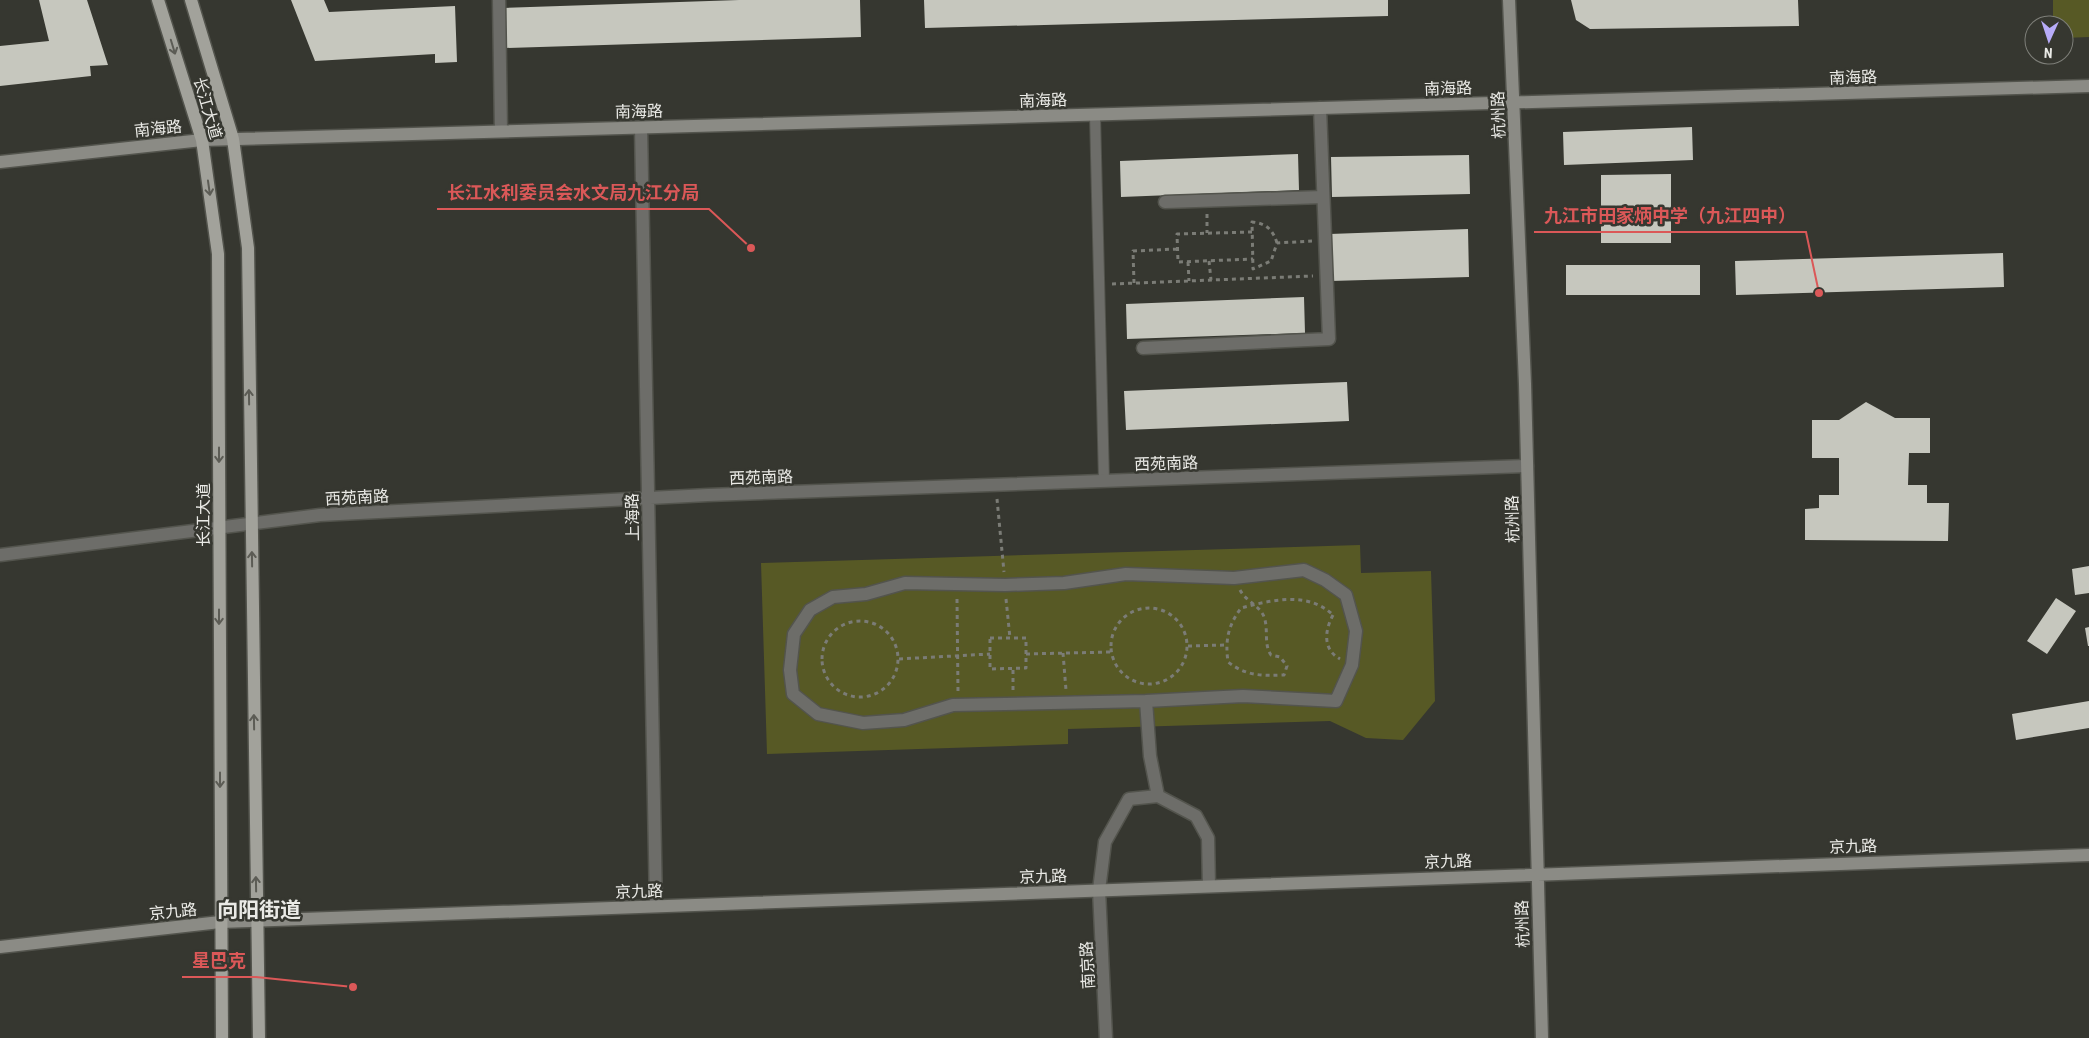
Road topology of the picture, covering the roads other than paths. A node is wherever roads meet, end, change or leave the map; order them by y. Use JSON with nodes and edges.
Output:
{"nodes":[{"id":1,"x":158,"y":0,"type":"edge"},
{"id":2,"x":191,"y":0,"type":"edge"},
{"id":3,"x":499,"y":0,"type":"edge"},
{"id":4,"x":1509,"y":0,"type":"edge"},
{"id":5,"x":2089,"y":86,"type":"edge"},
{"id":6,"x":1514,"y":103,"type":"junction"},
{"id":7,"x":1320,"y":108,"type":"junction"},
{"id":8,"x":1095,"y":115,"type":"junction"},
{"id":9,"x":641,"y":128,"type":"junction"},
{"id":10,"x":501,"y":131,"type":"junction"},
{"id":11,"x":233,"y":139,"type":"junction"},
{"id":12,"x":202,"y":140,"type":"junction"},
{"id":13,"x":0,"y":162,"type":"edge"},
{"id":14,"x":1323,"y":197,"type":"junction"},
{"id":15,"x":1165,"y":202,"type":"dead end"},
{"id":16,"x":1143,"y":348,"type":"dead end"},
{"id":17,"x":1526,"y":466,"type":"junction"},
{"id":18,"x":1104,"y":481,"type":"junction"},
{"id":19,"x":648,"y":498,"type":"junction"},
{"id":20,"x":251,"y":524,"type":"junction"},
{"id":21,"x":219,"y":528,"type":"junction"},
{"id":22,"x":0,"y":555,"type":"edge"},
{"id":23,"x":1146,"y":701,"type":"junction"},
{"id":24,"x":1158,"y":796,"type":"junction"},
{"id":25,"x":2089,"y":855,"type":"edge"},
{"id":26,"x":1537,"y":874,"type":"junction"},
{"id":27,"x":1209,"y":886,"type":"junction"},
{"id":28,"x":1099,"y":890,"type":"junction"},
{"id":29,"x":656,"y":906,"type":"junction"},
{"id":30,"x":256,"y":921,"type":"junction"},
{"id":31,"x":220,"y":922,"type":"junction"},
{"id":32,"x":0,"y":947,"type":"edge"},
{"id":33,"x":222,"y":1038,"type":"edge"},
{"id":34,"x":259,"y":1038,"type":"edge"},
{"id":35,"x":1106,"y":1038,"type":"edge"},
{"id":36,"x":1542,"y":1038,"type":"edge"}],
"edges":[{"from":1,"to":12,"type":"main road","name":"长江大道","one_way":true},
{"from":2,"to":11,"type":"main road","name":"长江大道"},
{"from":3,"to":10,"type":"street"},
{"from":4,"to":6,"type":"main road","name":"杭州路"},
{"from":5,"to":6,"type":"main road","name":"南海路"},
{"from":6,"to":7,"type":"main road","name":"南海路"},
{"from":6,"to":17,"type":"main road","name":"杭州路"},
{"from":7,"to":8,"type":"main road","name":"南海路"},
{"from":7,"to":14,"type":"street"},
{"from":8,"to":9,"type":"main road","name":"南海路"},
{"from":8,"to":18,"type":"lane"},
{"from":9,"to":10,"type":"main road","name":"南海路"},
{"from":9,"to":19,"type":"street","name":"上海路"},
{"from":10,"to":11,"type":"main road","name":"南海路"},
{"from":11,"to":12,"type":"main road","name":"南海路"},
{"from":20,"to":11,"type":"main road","name":"长江大道","one_way":true},
{"from":12,"to":13,"type":"main road","name":"南海路"},
{"from":12,"to":21,"type":"main road","name":"长江大道","one_way":true},
{"from":14,"to":15,"type":"street"},
{"from":14,"to":16,"type":"street"},
{"from":17,"to":18,"type":"street","name":"西苑南路"},
{"from":17,"to":26,"type":"main road","name":"杭州路"},
{"from":18,"to":19,"type":"street","name":"西苑南路"},
{"from":19,"to":20,"type":"street","name":"西苑南路"},
{"from":19,"to":29,"type":"street","name":"上海路"},
{"from":20,"to":21,"type":"street","name":"西苑南路"},
{"from":30,"to":20,"type":"main road","name":"长江大道","one_way":true},
{"from":21,"to":22,"type":"street","name":"西苑南路"},
{"from":21,"to":31,"type":"main road","name":"长江大道","one_way":true},
{"from":23,"to":23,"type":"street"},
{"from":23,"to":24,"type":"street"},
{"from":24,"to":27,"type":"street"},
{"from":24,"to":28,"type":"street","name":"南京路"},
{"from":25,"to":26,"type":"main road","name":"京九路"},
{"from":26,"to":27,"type":"main road","name":"京九路"},
{"from":26,"to":36,"type":"main road","name":"杭州路"},
{"from":27,"to":28,"type":"main road","name":"京九路"},
{"from":28,"to":29,"type":"main road","name":"京九路"},
{"from":28,"to":35,"type":"street","name":"南京路"},
{"from":29,"to":30,"type":"main road","name":"京九路"},
{"from":30,"to":31,"type":"main road","name":"京九路"},
{"from":30,"to":34,"type":"main road","name":"长江大道"},
{"from":31,"to":32,"type":"main road","name":"京九路"},
{"from":31,"to":33,"type":"main road","name":"长江大道"}]}
